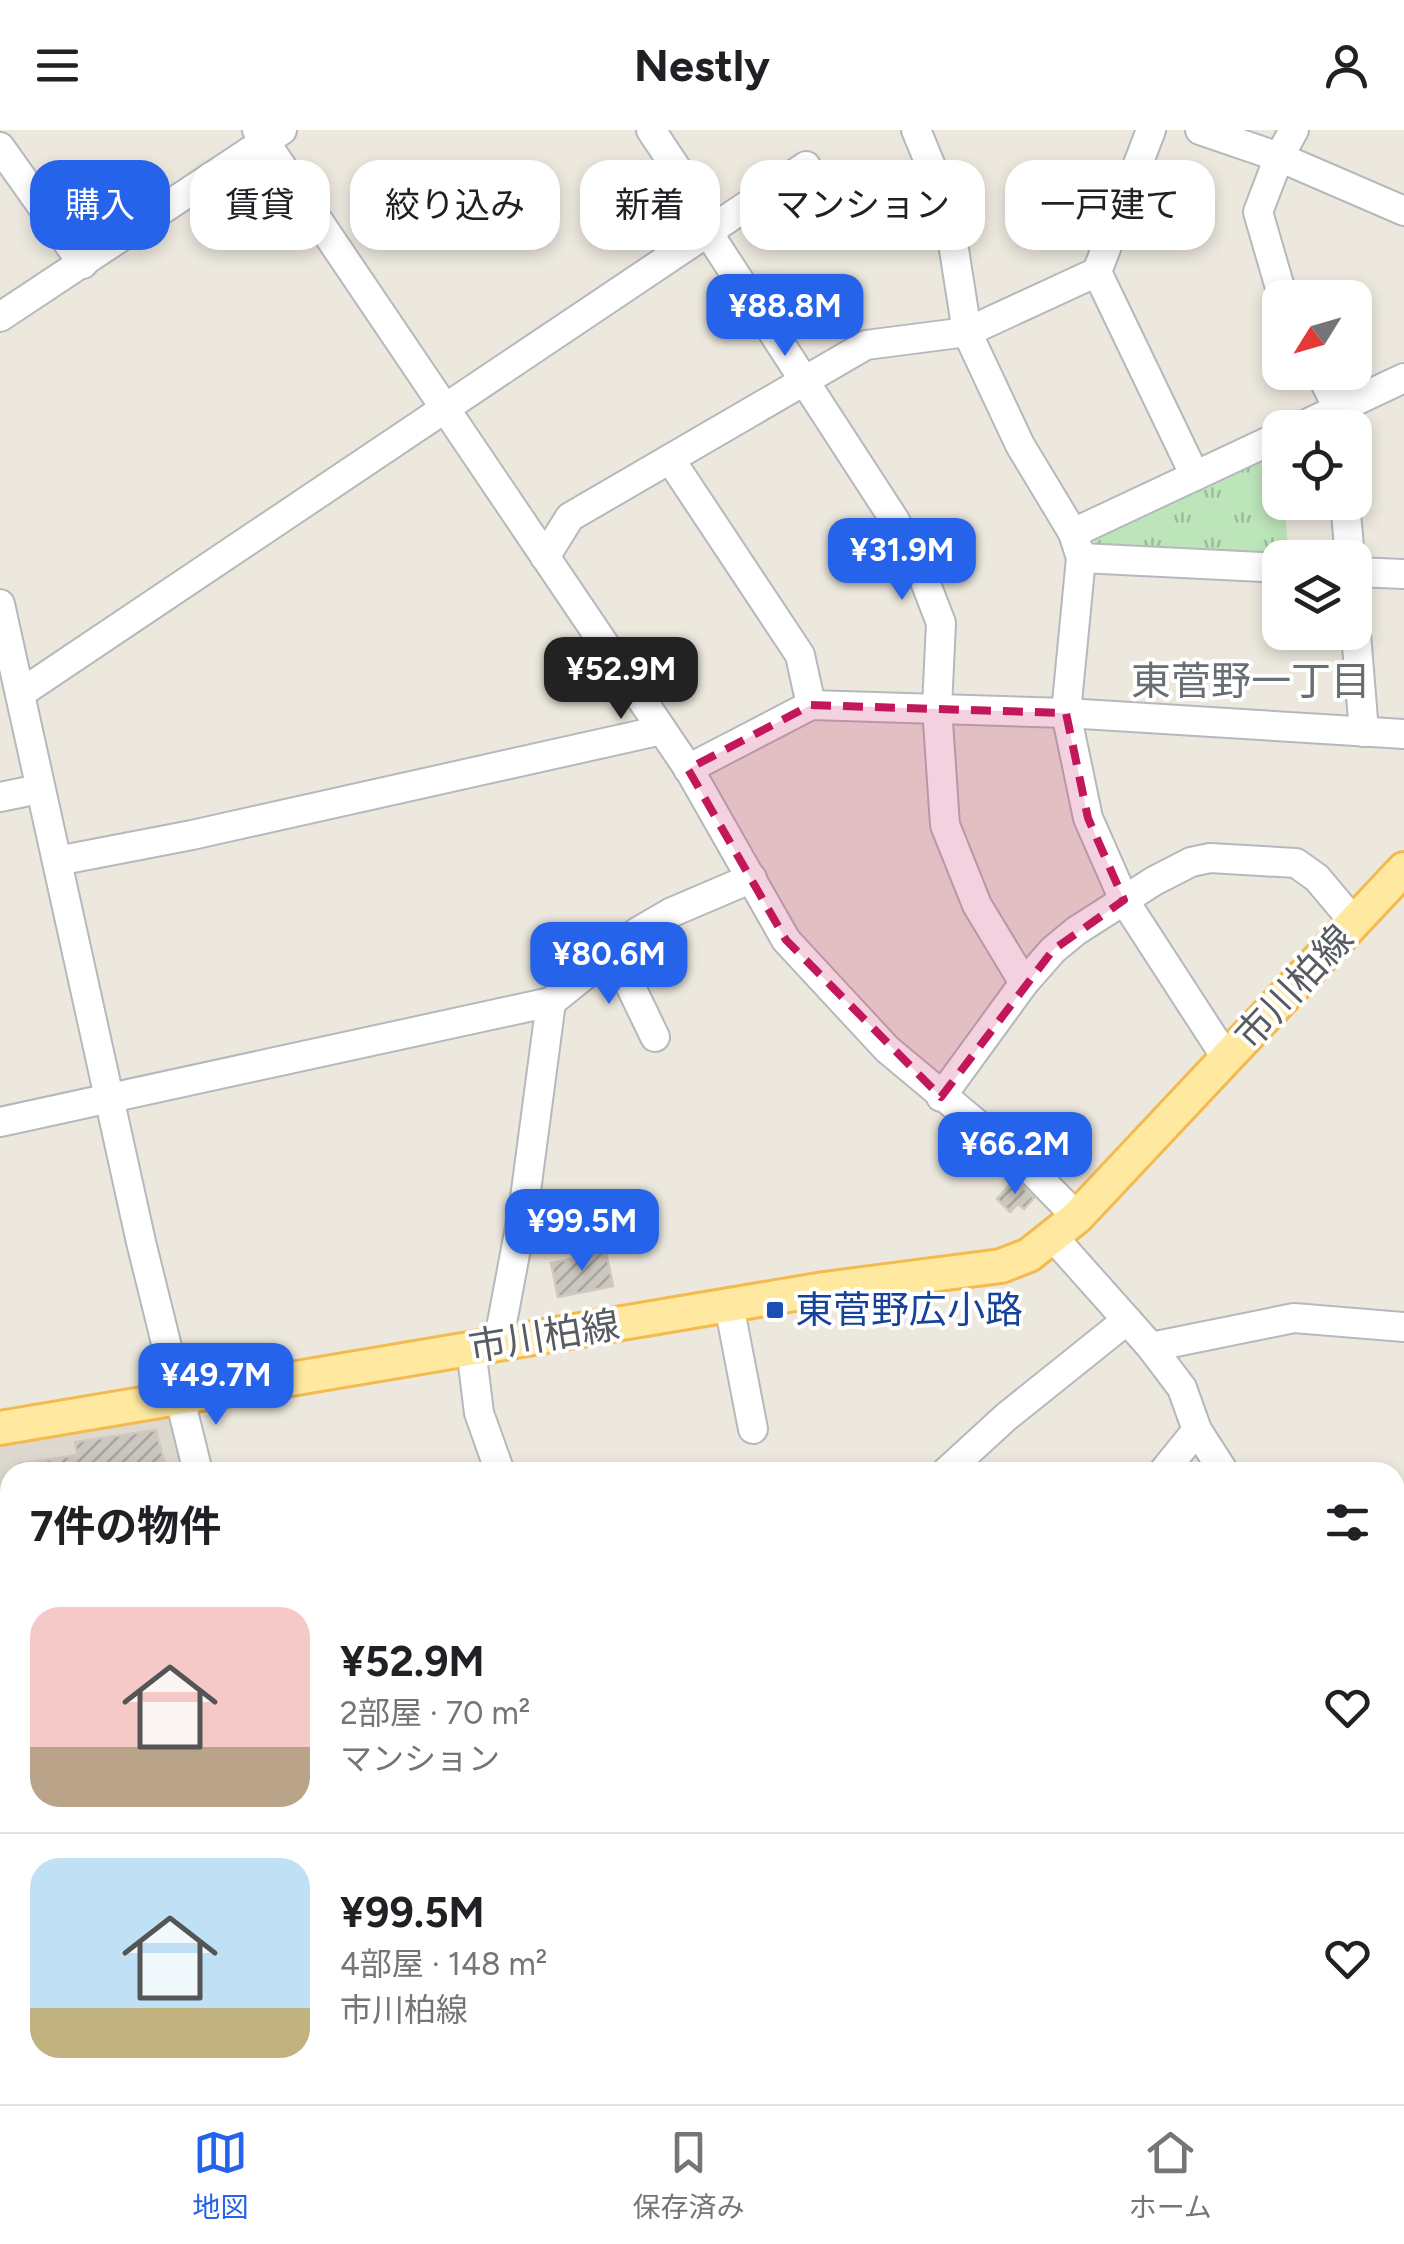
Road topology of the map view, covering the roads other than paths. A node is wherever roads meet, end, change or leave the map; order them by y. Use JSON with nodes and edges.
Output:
{"nodes":[{"id":1,"x":651,"y":130,"type":"edge"},
{"id":2,"x":916,"y":130,"type":"edge"},
{"id":3,"x":1151,"y":130,"type":"edge"},
{"id":4,"x":1200,"y":130,"type":"edge"},
{"id":5,"x":1294,"y":130,"type":"edge"},
{"id":6,"x":268,"y":134,"type":"edge"},
{"id":7,"x":0,"y":147,"type":"edge"},
{"id":8,"x":1279,"y":157,"type":"junction"},
{"id":9,"x":669,"y":160,"type":"edge"},
{"id":10,"x":1404,"y":211,"type":"edge"},
{"id":11,"x":720,"y":243,"type":"edge"},
{"id":12,"x":684,"y":250,"type":"edge"},
{"id":13,"x":82,"y":264,"type":"junction"},
{"id":14,"x":1098,"y":272,"type":"junction"},
{"id":15,"x":1279,"y":280,"type":"edge"},
{"id":16,"x":0,"y":317,"type":"edge"},
{"id":17,"x":967,"y":332,"type":"junction"},
{"id":18,"x":1404,"y":378,"type":"edge"},
{"id":19,"x":803,"y":382,"type":"junction"},
{"id":20,"x":444,"y":408,"type":"junction"},
{"id":21,"x":1352,"y":410,"type":"edge"},
{"id":22,"x":1262,"y":444,"type":"edge"},
{"id":23,"x":670,"y":459,"type":"junction"},
{"id":24,"x":1195,"y":476,"type":"junction"},
{"id":25,"x":1077,"y":546,"type":"junction"},
{"id":26,"x":545,"y":557,"type":"junction"},
{"id":27,"x":1262,"y":566,"type":"edge"},
{"id":28,"x":1372,"y":573,"type":"edge"},
{"id":29,"x":1404,"y":574,"type":"edge"},
{"id":30,"x":0,"y":604,"type":"edge"},
{"id":31,"x":1357,"y":650,"type":"edge"},
{"id":32,"x":21,"y":693,"type":"junction"},
{"id":33,"x":811,"y":705,"type":"junction"},
{"id":34,"x":937,"y":707,"type":"junction"},
{"id":35,"x":1066,"y":713,"type":"junction"},
{"id":36,"x":662,"y":730,"type":"junction"},
{"id":37,"x":1364,"y":732,"type":"junction"},
{"id":38,"x":1404,"y":734,"type":"edge"},
{"id":39,"x":688,"y":770,"type":"junction"},
{"id":40,"x":39,"y":788,"type":"junction"},
{"id":41,"x":0,"y":797,"type":"edge"},
{"id":42,"x":57,"y":861,"type":"junction"},
{"id":43,"x":1404,"y":869,"type":"edge"},
{"id":44,"x":752,"y":878,"type":"junction"},
{"id":45,"x":1124,"y":900,"type":"junction"},
{"id":46,"x":1354,"y":922,"type":"junction"},
{"id":47,"x":614,"y":952,"type":"junction"},
{"id":48,"x":1024,"y":983,"type":"junction"},
{"id":49,"x":551,"y":1002,"type":"junction"},
{"id":50,"x":655,"y":1038,"type":"dead end"},
{"id":51,"x":1227,"y":1058,"type":"junction"},
{"id":52,"x":941,"y":1097,"type":"junction"},
{"id":53,"x":109,"y":1098,"type":"junction"},
{"id":54,"x":0,"y":1122,"type":"edge"},
{"id":55,"x":1066,"y":1228,"type":"junction"},
{"id":56,"x":729,"y":1305,"type":"junction"},
{"id":57,"x":1126,"y":1320,"type":"junction"},
{"id":58,"x":1404,"y":1327,"type":"edge"},
{"id":59,"x":485,"y":1346,"type":"junction"},
{"id":60,"x":1152,"y":1347,"type":"junction"},
{"id":61,"x":179,"y":1399,"type":"junction"},
{"id":62,"x":0,"y":1428,"type":"edge"},
{"id":63,"x":753,"y":1429,"type":"dead end"},
{"id":64,"x":1198,"y":1430,"type":"junction"},
{"id":65,"x":195,"y":1462,"type":"edge"},
{"id":66,"x":492,"y":1462,"type":"edge"},
{"id":67,"x":957,"y":1462,"type":"edge"},
{"id":68,"x":1171,"y":1462,"type":"edge"},
{"id":69,"x":1218,"y":1462,"type":"edge"}],
"edges":[{"from":1,"to":9,"type":"street"},
{"from":2,"to":17,"type":"street"},
{"from":3,"to":14,"type":"street"},
{"from":4,"to":8,"type":"street"},
{"from":5,"to":8,"type":"street"},
{"from":6,"to":13,"type":"street"},
{"from":6,"to":20,"type":"street"},
{"from":7,"to":13,"type":"street"},
{"from":8,"to":10,"type":"street"},
{"from":8,"to":15,"type":"street"},
{"from":11,"to":19,"type":"street"},
{"from":12,"to":20,"type":"street"},
{"from":13,"to":16,"type":"street"},
{"from":14,"to":17,"type":"street"},
{"from":14,"to":24,"type":"street"},
{"from":17,"to":19,"type":"street"},
{"from":17,"to":25,"type":"street"},
{"from":18,"to":21,"type":"street"},
{"from":19,"to":23,"type":"street"},
{"from":19,"to":34,"type":"street"},
{"from":20,"to":26,"type":"street"},
{"from":20,"to":32,"type":"street"},
{"from":22,"to":24,"type":"street"},
{"from":23,"to":26,"type":"street"},
{"from":23,"to":33,"type":"street"},
{"from":24,"to":25,"type":"street"},
{"from":25,"to":27,"type":"street"},
{"from":25,"to":35,"type":"street"},
{"from":26,"to":36,"type":"street"},
{"from":28,"to":29,"type":"street"},
{"from":30,"to":32,"type":"street"},
{"from":31,"to":37,"type":"street"},
{"from":32,"to":40,"type":"street"},
{"from":33,"to":34,"type":"street"},
{"from":33,"to":39,"type":"street"},
{"from":34,"to":35,"type":"street"},
{"from":34,"to":48,"type":"street"},
{"from":35,"to":37,"type":"street"},
{"from":35,"to":45,"type":"street"},
{"from":36,"to":39,"type":"street"},
{"from":36,"to":42,"type":"street"},
{"from":37,"to":38,"type":"street"},
{"from":39,"to":44,"type":"street"},
{"from":40,"to":41,"type":"street"},
{"from":40,"to":42,"type":"street"},
{"from":42,"to":53,"type":"street"},
{"from":43,"to":46,"type":"main road","name":"市川柏線"},
{"from":44,"to":47,"type":"street"},
{"from":44,"to":52,"type":"street"},
{"from":45,"to":46,"type":"street"},
{"from":45,"to":48,"type":"street"},
{"from":45,"to":51,"type":"street"},
{"from":46,"to":51,"type":"main road","name":"市川柏線"},
{"from":47,"to":49,"type":"street"},
{"from":47,"to":50,"type":"street"},
{"from":48,"to":52,"type":"street"},
{"from":49,"to":53,"type":"street"},
{"from":49,"to":59,"type":"street"},
{"from":51,"to":55,"type":"main road","name":"市川柏線"},
{"from":52,"to":55,"type":"street"},
{"from":53,"to":54,"type":"street"},
{"from":53,"to":61,"type":"street"},
{"from":55,"to":56,"type":"main road","name":"市川柏線"},
{"from":55,"to":57,"type":"street"},
{"from":56,"to":59,"type":"main road","name":"市川柏線"},
{"from":56,"to":63,"type":"street"},
{"from":57,"to":60,"type":"street"},
{"from":57,"to":67,"type":"street"},
{"from":58,"to":60,"type":"street"},
{"from":59,"to":61,"type":"main road","name":"市川柏線"},
{"from":59,"to":66,"type":"street"},
{"from":60,"to":64,"type":"street"},
{"from":61,"to":62,"type":"main road","name":"市川柏線"},
{"from":61,"to":65,"type":"street"},
{"from":64,"to":68,"type":"street"},
{"from":64,"to":69,"type":"street"}]}
